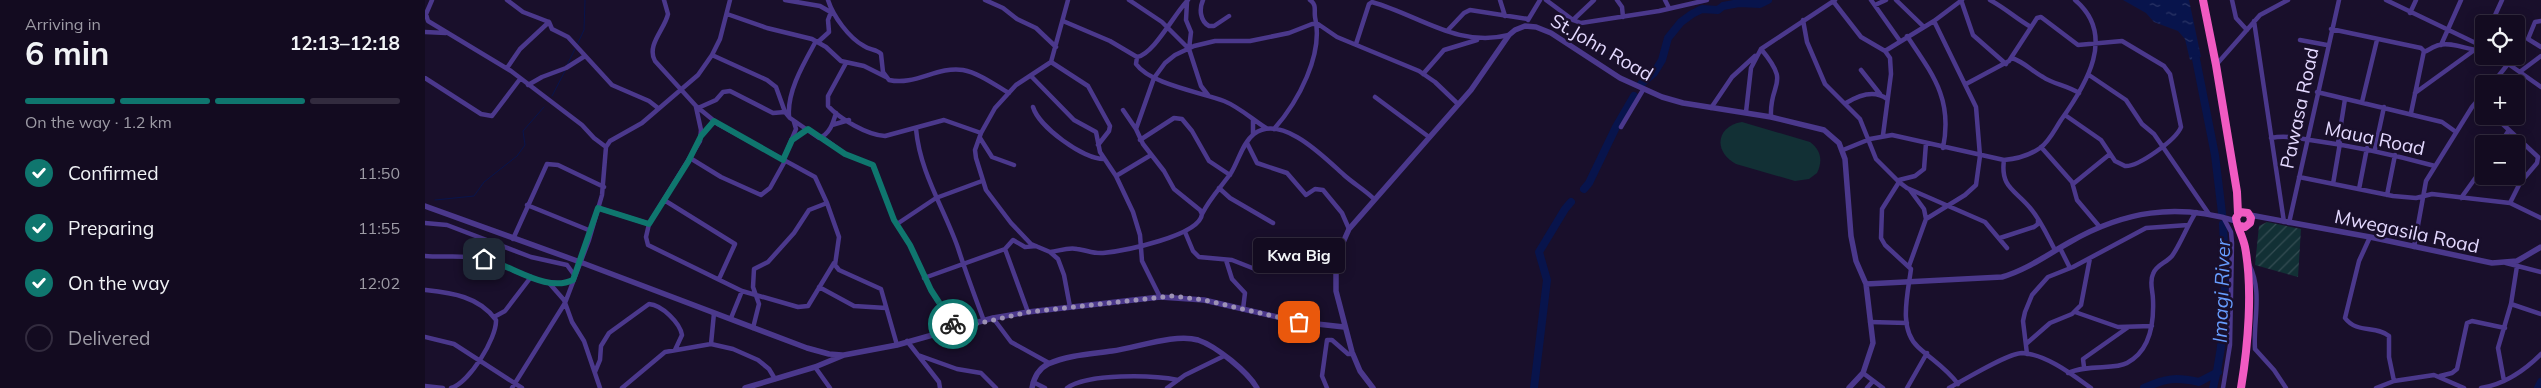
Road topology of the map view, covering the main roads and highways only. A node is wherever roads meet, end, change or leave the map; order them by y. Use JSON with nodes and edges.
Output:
{"nodes":[{"id":1,"x":2203,"y":0,"type":"edge"},
{"id":2,"x":2237,"y":192,"type":"junction"},
{"id":3,"x":2238,"y":219,"type":"junction"},
{"id":4,"x":2249,"y":219,"type":"junction"},
{"id":5,"x":2245,"y":247,"type":"junction"},
{"id":6,"x":2241,"y":388,"type":"edge"}],
"edges":[{"from":1,"to":2,"type":"highway"},
{"from":2,"to":3,"type":"highway"},
{"from":2,"to":4,"type":"highway"},
{"from":3,"to":4,"type":"highway"},
{"from":3,"to":4,"type":"highway"},
{"from":3,"to":5,"type":"highway"},
{"from":4,"to":5,"type":"highway"},
{"from":5,"to":6,"type":"highway"}]}
